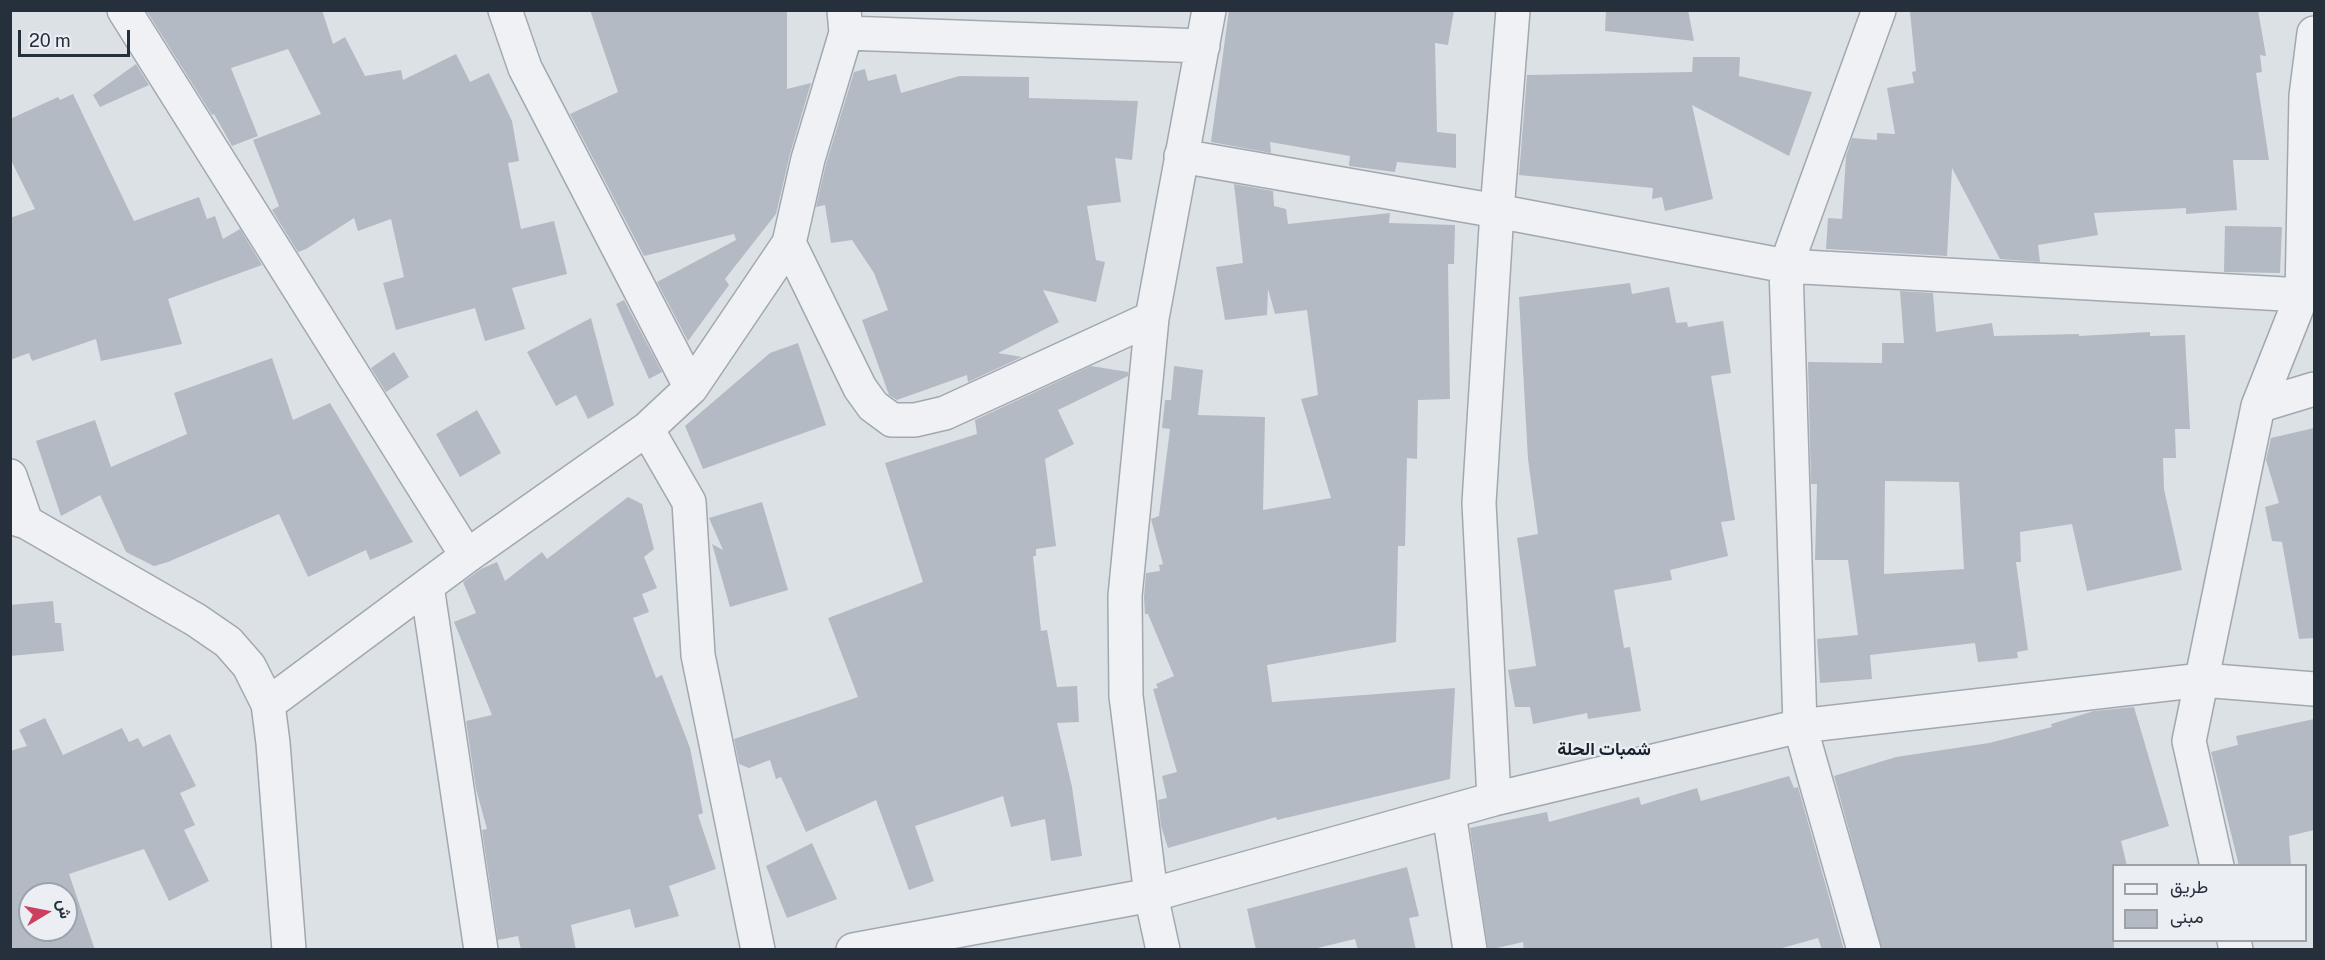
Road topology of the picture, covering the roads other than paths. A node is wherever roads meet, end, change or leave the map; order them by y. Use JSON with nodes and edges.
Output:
{"nodes":[{"id":1,"x":124,"y":10,"type":"edge"},
{"id":2,"x":505,"y":10,"type":"edge"},
{"id":3,"x":1209,"y":10,"type":"edge"},
{"id":4,"x":1513,"y":10,"type":"edge"},
{"id":5,"x":1879,"y":10,"type":"edge"},
{"id":6,"x":845,"y":22,"type":"edge"},
{"id":7,"x":2314,"y":33,"type":"edge"},
{"id":8,"x":1203,"y":46,"type":"junction"},
{"id":9,"x":1181,"y":156,"type":"junction"},
{"id":10,"x":1497,"y":211,"type":"junction"},
{"id":11,"x":789,"y":243,"type":"junction"},
{"id":12,"x":1786,"y":266,"type":"junction"},
{"id":13,"x":2302,"y":295,"type":"junction"},
{"id":14,"x":1152,"y":318,"type":"junction"},
{"id":15,"x":691,"y":388,"type":"junction"},
{"id":16,"x":2314,"y":389,"type":"edge"},
{"id":17,"x":2258,"y":406,"type":"junction"},
{"id":18,"x":647,"y":429,"type":"junction"},
{"id":19,"x":10,"y":476,"type":"edge"},
{"id":20,"x":18,"y":520,"type":"edge"},
{"id":21,"x":467,"y":556,"type":"junction"},
{"id":22,"x":427,"y":586,"type":"junction"},
{"id":23,"x":2202,"y":680,"type":"junction"},
{"id":24,"x":2314,"y":689,"type":"edge"},
{"id":25,"x":268,"y":704,"type":"junction"},
{"id":26,"x":1800,"y":726,"type":"junction"},
{"id":27,"x":1494,"y":799,"type":"junction"},
{"id":28,"x":1449,"y":813,"type":"junction"},
{"id":29,"x":2217,"y":864,"type":"edge"},
{"id":30,"x":1151,"y":896,"type":"junction"},
{"id":31,"x":289,"y":950,"type":"edge"},
{"id":32,"x":481,"y":950,"type":"edge"},
{"id":33,"x":758,"y":950,"type":"edge"},
{"id":34,"x":853,"y":950,"type":"edge"},
{"id":35,"x":1163,"y":950,"type":"edge"},
{"id":36,"x":1470,"y":950,"type":"edge"},
{"id":37,"x":1864,"y":950,"type":"edge"}],
"edges":[{"from":1,"to":21,"type":"street"},
{"from":2,"to":15,"type":"street"},
{"from":3,"to":8,"type":"street"},
{"from":4,"to":10,"type":"street"},
{"from":5,"to":12,"type":"street"},
{"from":6,"to":8,"type":"street"},
{"from":6,"to":11,"type":"street"},
{"from":7,"to":13,"type":"street"},
{"from":8,"to":9,"type":"street"},
{"from":9,"to":10,"type":"street"},
{"from":9,"to":14,"type":"street"},
{"from":10,"to":12,"type":"street"},
{"from":10,"to":27,"type":"street"},
{"from":11,"to":14,"type":"street"},
{"from":11,"to":15,"type":"street"},
{"from":12,"to":13,"type":"street"},
{"from":12,"to":26,"type":"street"},
{"from":13,"to":17,"type":"street"},
{"from":14,"to":30,"type":"street"},
{"from":15,"to":18,"type":"street"},
{"from":16,"to":17,"type":"street"},
{"from":17,"to":23,"type":"street"},
{"from":18,"to":21,"type":"street"},
{"from":18,"to":33,"type":"street"},
{"from":19,"to":20,"type":"street"},
{"from":20,"to":25,"type":"street"},
{"from":21,"to":22,"type":"street"},
{"from":22,"to":25,"type":"street"},
{"from":22,"to":32,"type":"street"},
{"from":23,"to":24,"type":"street"},
{"from":23,"to":26,"type":"street"},
{"from":23,"to":29,"type":"street"},
{"from":25,"to":31,"type":"street"},
{"from":26,"to":27,"type":"street"},
{"from":26,"to":37,"type":"street"},
{"from":27,"to":28,"type":"street"},
{"from":28,"to":30,"type":"street"},
{"from":28,"to":36,"type":"street"},
{"from":30,"to":34,"type":"street"},
{"from":30,"to":35,"type":"street"}]}
